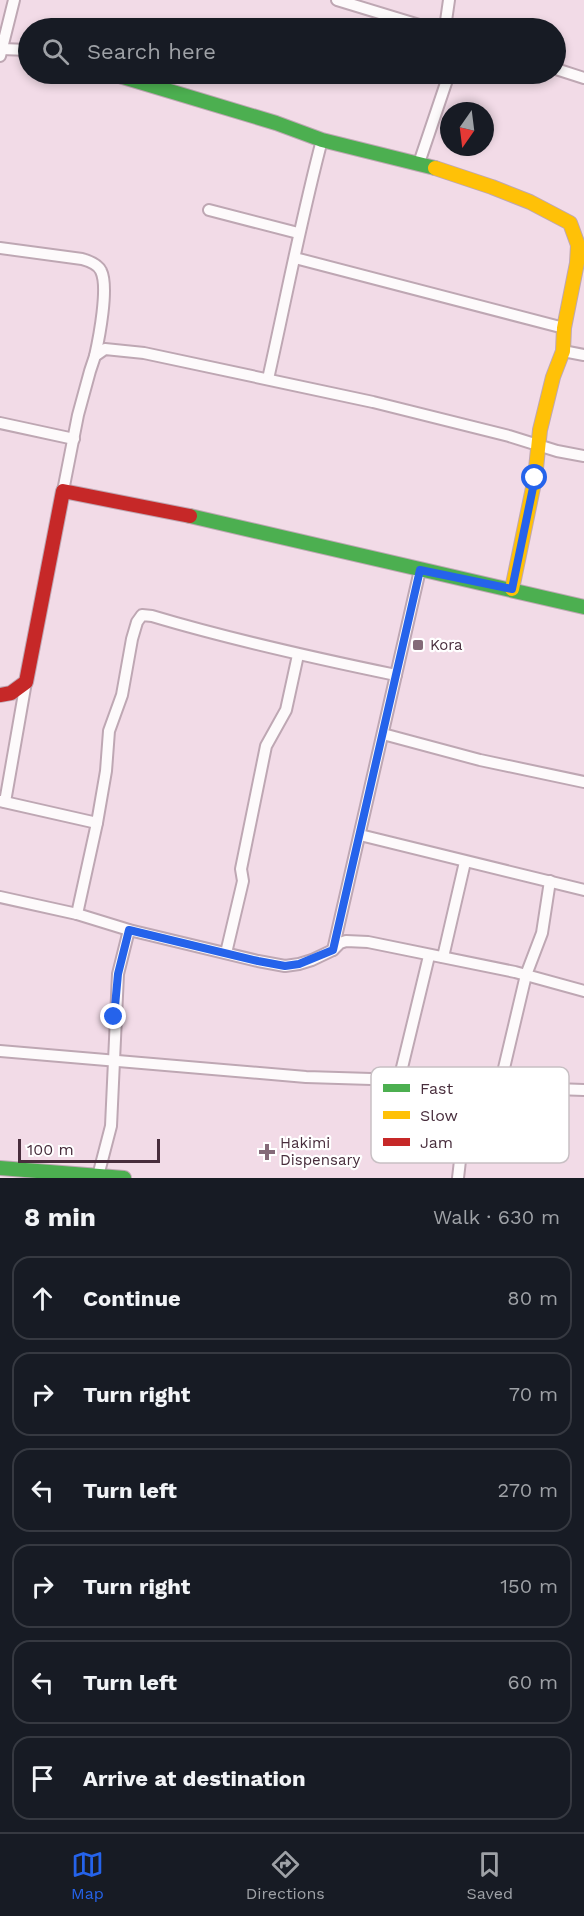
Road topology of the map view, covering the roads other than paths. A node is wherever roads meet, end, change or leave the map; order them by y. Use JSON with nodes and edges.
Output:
{"nodes":[{"id":1,"x":14,"y":0,"type":"edge"},
{"id":2,"x":337,"y":0,"type":"edge"},
{"id":3,"x":449,"y":0,"type":"edge"},
{"id":4,"x":396,"y":18,"type":"edge"},
{"id":5,"x":446,"y":18,"type":"edge"},
{"id":6,"x":18,"y":51,"type":"edge"},
{"id":7,"x":1,"y":52,"type":"edge"},
{"id":8,"x":566,"y":72,"type":"edge"},
{"id":9,"x":584,"y":78,"type":"edge"},
{"id":10,"x":146,"y":84,"type":"edge"},
{"id":11,"x":446,"y":84,"type":"edge"},
{"id":12,"x":322,"y":140,"type":"junction"},
{"id":13,"x":419,"y":164,"type":"junction"},
{"id":14,"x":209,"y":210,"type":"dead end"},
{"id":15,"x":570,"y":223,"type":"junction"},
{"id":16,"x":584,"y":226,"type":"edge"},
{"id":17,"x":298,"y":233,"type":"junction"},
{"id":18,"x":0,"y":248,"type":"edge"},
{"id":19,"x":294,"y":258,"type":"junction"},
{"id":20,"x":564,"y":328,"type":"junction"},
{"id":21,"x":563,"y":351,"type":"junction"},
{"id":22,"x":584,"y":355,"type":"edge"},
{"id":23,"x":95,"y":356,"type":"junction"},
{"id":24,"x":268,"y":379,"type":"junction"},
{"id":25,"x":0,"y":423,"type":"edge"},
{"id":26,"x":74,"y":439,"type":"junction"},
{"id":27,"x":538,"y":444,"type":"junction"},
{"id":28,"x":584,"y":456,"type":"edge"},
{"id":29,"x":63,"y":491,"type":"junction"},
{"id":30,"x":420,"y":570,"type":"junction"},
{"id":31,"x":512,"y":589,"type":"junction"},
{"id":32,"x":584,"y":607,"type":"edge"},
{"id":33,"x":298,"y":655,"type":"junction"},
{"id":34,"x":396,"y":675,"type":"junction"},
{"id":35,"x":26,"y":682,"type":"junction"},
{"id":36,"x":0,"y":695,"type":"edge"},
{"id":37,"x":383,"y":734,"type":"junction"},
{"id":38,"x":584,"y":782,"type":"edge"},
{"id":39,"x":2,"y":801,"type":"edge"},
{"id":40,"x":97,"y":823,"type":"junction"},
{"id":41,"x":360,"y":835,"type":"junction"},
{"id":42,"x":465,"y":862,"type":"junction"},
{"id":43,"x":550,"y":881,"type":"junction"},
{"id":44,"x":584,"y":890,"type":"edge"},
{"id":45,"x":0,"y":897,"type":"edge"},
{"id":46,"x":77,"y":914,"type":"junction"},
{"id":47,"x":129,"y":930,"type":"junction"},
{"id":48,"x":333,"y":950,"type":"junction"},
{"id":49,"x":225,"y":953,"type":"junction"},
{"id":50,"x":429,"y":956,"type":"junction"},
{"id":51,"x":443,"y":957,"type":"junction"},
{"id":52,"x":526,"y":975,"type":"junction"},
{"id":53,"x":584,"y":992,"type":"edge"},
{"id":54,"x":0,"y":1051,"type":"edge"},
{"id":55,"x":114,"y":1060,"type":"junction"},
{"id":56,"x":402,"y":1067,"type":"edge"},
{"id":57,"x":504,"y":1067,"type":"edge"},
{"id":58,"x":371,"y":1079,"type":"edge"},
{"id":59,"x":569,"y":1089,"type":"edge"},
{"id":60,"x":584,"y":1090,"type":"edge"},
{"id":61,"x":460,"y":1163,"type":"edge"},
{"id":62,"x":0,"y":1168,"type":"edge"},
{"id":63,"x":98,"y":1176,"type":"junction"},
{"id":64,"x":124,"y":1178,"type":"edge"},
{"id":65,"x":458,"y":1178,"type":"edge"}],
"edges":[{"from":1,"to":7,"type":"street"},
{"from":2,"to":4,"type":"street"},
{"from":3,"to":5,"type":"street"},
{"from":6,"to":7,"type":"street"},
{"from":8,"to":9,"type":"street"},
{"from":10,"to":12,"type":"street"},
{"from":11,"to":13,"type":"street"},
{"from":12,"to":13,"type":"street"},
{"from":12,"to":17,"type":"street"},
{"from":13,"to":15,"type":"street"},
{"from":14,"to":17,"type":"street"},
{"from":15,"to":16,"type":"street"},
{"from":15,"to":20,"type":"street"},
{"from":17,"to":19,"type":"street"},
{"from":18,"to":23,"type":"street"},
{"from":19,"to":20,"type":"street"},
{"from":19,"to":24,"type":"street"},
{"from":20,"to":21,"type":"street"},
{"from":21,"to":22,"type":"street"},
{"from":21,"to":27,"type":"street"},
{"from":23,"to":24,"type":"street"},
{"from":23,"to":26,"type":"street"},
{"from":24,"to":27,"type":"street"},
{"from":25,"to":26,"type":"street"},
{"from":26,"to":29,"type":"street"},
{"from":27,"to":28,"type":"street"},
{"from":27,"to":31,"type":"street"},
{"from":29,"to":30,"type":"street"},
{"from":29,"to":35,"type":"street"},
{"from":30,"to":31,"type":"street"},
{"from":30,"to":34,"type":"street"},
{"from":31,"to":32,"type":"street"},
{"from":33,"to":34,"type":"street"},
{"from":33,"to":40,"type":"street"},
{"from":33,"to":49,"type":"street"},
{"from":34,"to":37,"type":"street"},
{"from":35,"to":36,"type":"street"},
{"from":35,"to":39,"type":"street"},
{"from":37,"to":38,"type":"street"},
{"from":37,"to":41,"type":"street"},
{"from":39,"to":40,"type":"street"},
{"from":40,"to":46,"type":"street"},
{"from":41,"to":42,"type":"street"},
{"from":41,"to":48,"type":"street"},
{"from":42,"to":43,"type":"street"},
{"from":42,"to":51,"type":"street"},
{"from":43,"to":44,"type":"street"},
{"from":43,"to":52,"type":"street"},
{"from":45,"to":46,"type":"street"},
{"from":46,"to":47,"type":"street"},
{"from":47,"to":49,"type":"street"},
{"from":47,"to":55,"type":"street"},
{"from":48,"to":49,"type":"street"},
{"from":48,"to":50,"type":"street"},
{"from":50,"to":51,"type":"street"},
{"from":50,"to":56,"type":"street"},
{"from":51,"to":52,"type":"street"},
{"from":52,"to":53,"type":"street"},
{"from":52,"to":57,"type":"street"},
{"from":54,"to":55,"type":"street"},
{"from":55,"to":58,"type":"street"},
{"from":55,"to":63,"type":"street"},
{"from":59,"to":60,"type":"street"},
{"from":61,"to":65,"type":"street"},
{"from":62,"to":63,"type":"street"},
{"from":63,"to":64,"type":"street"}]}
